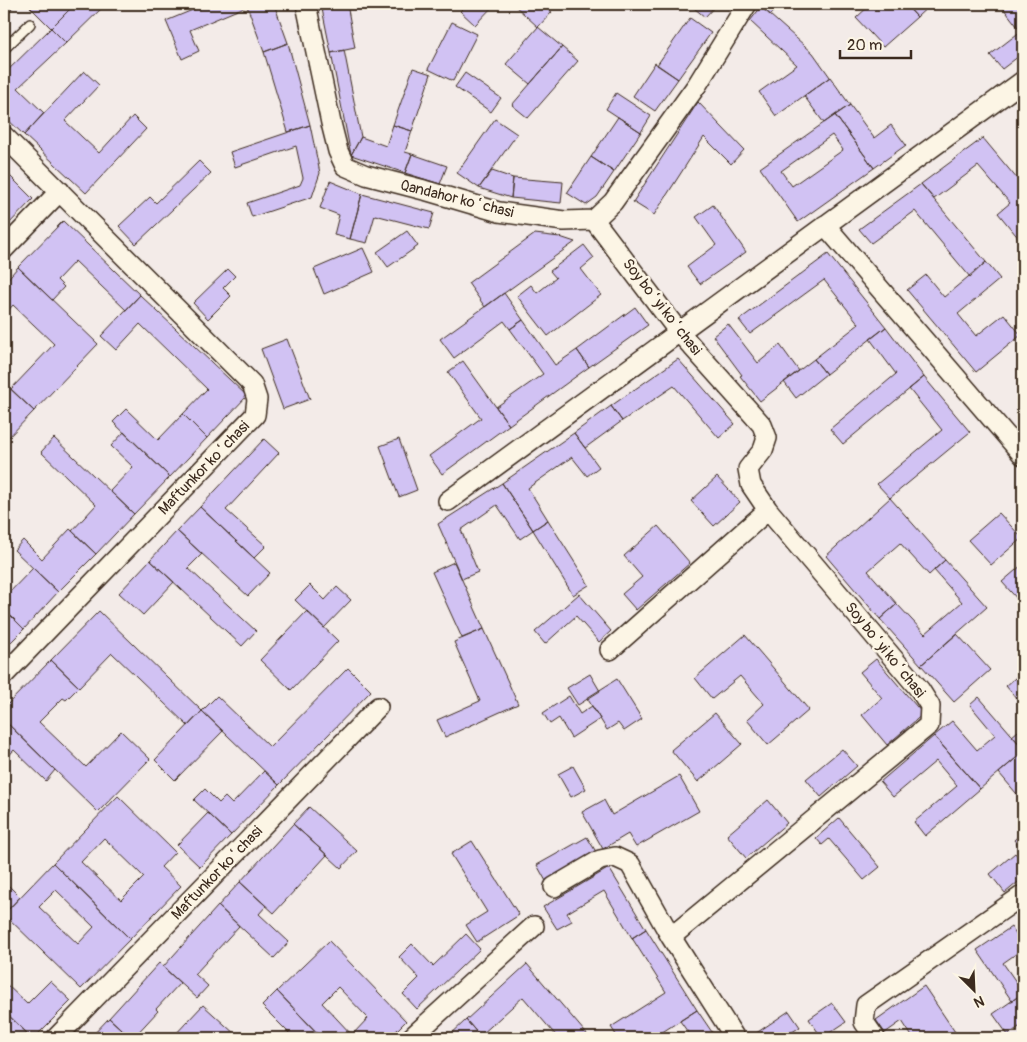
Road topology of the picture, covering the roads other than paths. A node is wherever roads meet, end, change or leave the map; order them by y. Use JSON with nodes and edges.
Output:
{"nodes":[{"id":1,"x":306,"y":4,"type":"edge"},
{"id":2,"x":747,"y":4,"type":"edge"},
{"id":3,"x":30,"y":24,"type":"dead end"},
{"id":4,"x":4,"y":49,"type":"edge"},
{"id":5,"x":1023,"y":81,"type":"edge"},
{"id":6,"x":4,"y":136,"type":"edge"},
{"id":7,"x":60,"y":191,"type":"junction"},
{"id":8,"x":594,"y":220,"type":"junction"},
{"id":9,"x":825,"y":225,"type":"junction"},
{"id":10,"x":4,"y":249,"type":"edge"},
{"id":11,"x":679,"y":332,"type":"junction"},
{"id":12,"x":1023,"y":455,"type":"edge"},
{"id":13,"x":448,"y":501,"type":"dead end"},
{"id":14,"x":768,"y":510,"type":"junction"},
{"id":15,"x":610,"y":650,"type":"dead end"},
{"id":16,"x":4,"y":675,"type":"edge"},
{"id":17,"x":378,"y":707,"type":"dead end"},
{"id":18,"x":554,"y":887,"type":"dead end"},
{"id":19,"x":1023,"y":895,"type":"edge"},
{"id":20,"x":534,"y":926,"type":"dead end"},
{"id":21,"x":670,"y":937,"type":"junction"},
{"id":22,"x":56,"y":1038,"type":"edge"},
{"id":23,"x":412,"y":1038,"type":"edge"},
{"id":24,"x":735,"y":1038,"type":"edge"},
{"id":25,"x":875,"y":1038,"type":"edge"}],
"edges":[{"from":1,"to":8,"type":"street","name":"Qandahor koʻchasi"},
{"from":2,"to":8,"type":"street"},
{"from":3,"to":4,"type":"lane"},
{"from":5,"to":9,"type":"street"},
{"from":6,"to":7,"type":"street","name":"Maftunkor koʻchasi"},
{"from":7,"to":10,"type":"street"},
{"from":7,"to":16,"type":"street","name":"Maftunkor koʻchasi"},
{"from":8,"to":11,"type":"street","name":"Soy boʻyi koʻchasi"},
{"from":9,"to":11,"type":"street"},
{"from":9,"to":12,"type":"street"},
{"from":11,"to":13,"type":"street"},
{"from":11,"to":14,"type":"street","name":"Soy boʻyi koʻchasi"},
{"from":14,"to":15,"type":"street"},
{"from":14,"to":21,"type":"street","name":"Soy boʻyi koʻchasi"},
{"from":17,"to":22,"type":"street","name":"Maftunkor koʻchasi"},
{"from":18,"to":21,"type":"street"},
{"from":19,"to":25,"type":"street"},
{"from":20,"to":23,"type":"street"},
{"from":21,"to":24,"type":"street"}]}
